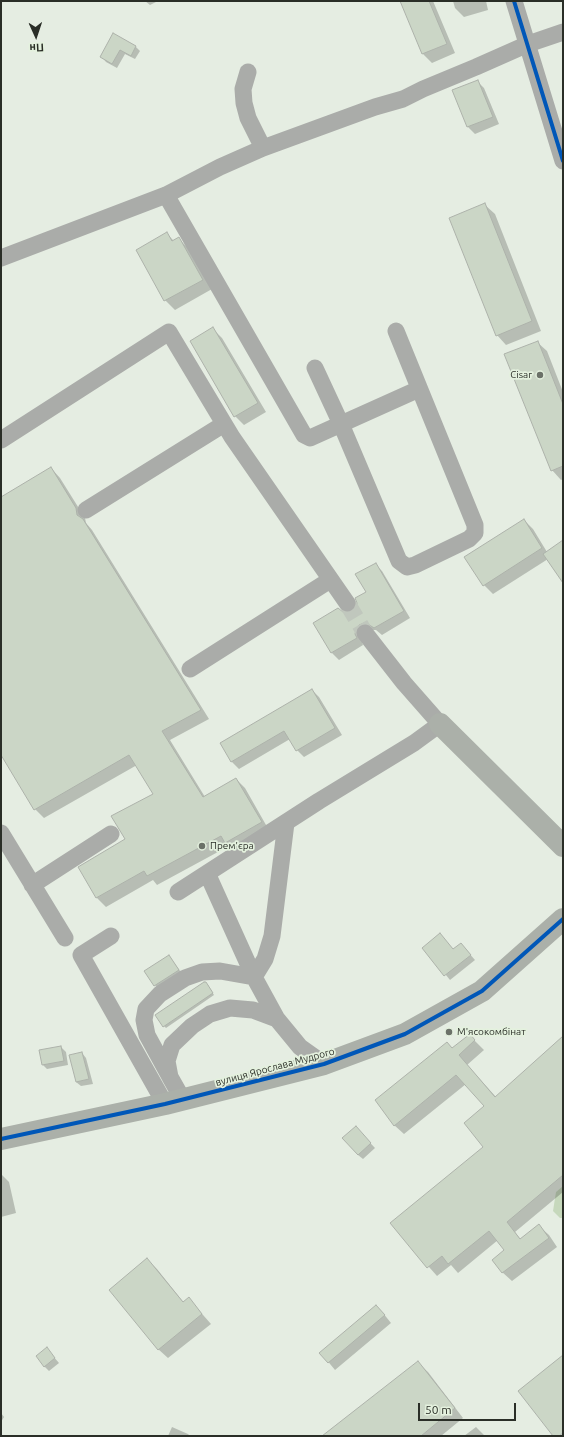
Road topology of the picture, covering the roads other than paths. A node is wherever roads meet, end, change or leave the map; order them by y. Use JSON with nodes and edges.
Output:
{"nodes":[{"id":1,"x":514,"y":1,"type":"edge"},
{"id":2,"x":563,"y":32,"type":"edge"},
{"id":3,"x":528,"y":44,"type":"junction"},
{"id":4,"x":248,"y":72,"type":"dead end"},
{"id":5,"x":263,"y":148,"type":"junction"},
{"id":6,"x":563,"y":161,"type":"edge"},
{"id":7,"x":166,"y":195,"type":"junction"},
{"id":8,"x":1,"y":258,"type":"edge"},
{"id":9,"x":396,"y":330,"type":"dead end"},
{"id":10,"x":315,"y":368,"type":"dead end"},
{"id":11,"x":419,"y":388,"type":"junction"},
{"id":12,"x":224,"y":424,"type":"junction"},
{"id":13,"x":341,"y":424,"type":"junction"},
{"id":14,"x":1,"y":440,"type":"edge"},
{"id":15,"x":86,"y":510,"type":"dead end"},
{"id":16,"x":330,"y":580,"type":"junction"},
{"id":17,"x":347,"y":603,"type":"tunnel mouth"},
{"id":18,"x":365,"y":634,"type":"tunnel mouth"},
{"id":19,"x":190,"y":669,"type":"dead end"},
{"id":20,"x":440,"y":724,"type":"junction"},
{"id":21,"x":286,"y":822,"type":"junction"},
{"id":22,"x":1,"y":833,"type":"edge"},
{"id":23,"x":111,"y":834,"type":"dead end"},
{"id":24,"x":563,"y":846,"type":"edge"},
{"id":25,"x":207,"y":873,"type":"junction"},
{"id":26,"x":32,"y":884,"type":"junction"},
{"id":27,"x":178,"y":892,"type":"dead end"},
{"id":28,"x":563,"y":919,"type":"edge"},
{"id":29,"x":111,"y":936,"type":"dead end"},
{"id":30,"x":65,"y":938,"type":"dead end"},
{"id":31,"x":254,"y":977,"type":"junction"},
{"id":32,"x":276,"y":1019,"type":"junction"},
{"id":33,"x":324,"y":1064,"type":"junction"},
{"id":34,"x":170,"y":1077,"type":"junction"},
{"id":35,"x":174,"y":1102,"type":"junction"},
{"id":36,"x":1,"y":1138,"type":"edge"}],
"edges":[{"from":1,"to":3,"type":"street"},
{"from":2,"to":3,"type":"street"},
{"from":3,"to":5,"type":"street"},
{"from":3,"to":6,"type":"street"},
{"from":4,"to":5,"type":"street"},
{"from":5,"to":7,"type":"street"},
{"from":7,"to":8,"type":"street"},
{"from":7,"to":13,"type":"street"},
{"from":9,"to":11,"type":"street"},
{"from":10,"to":13,"type":"street"},
{"from":11,"to":13,"type":"street"},
{"from":11,"to":13,"type":"street"},
{"from":12,"to":14,"type":"street"},
{"from":12,"to":15,"type":"street"},
{"from":12,"to":16,"type":"street"},
{"from":16,"to":17,"type":"street"},
{"from":16,"to":19,"type":"street"},
{"from":18,"to":20,"type":"street"},
{"from":20,"to":21,"type":"street"},
{"from":20,"to":24,"type":"main road"},
{"from":21,"to":25,"type":"street"},
{"from":21,"to":31,"type":"street"},
{"from":22,"to":26,"type":"street"},
{"from":23,"to":26,"type":"street"},
{"from":25,"to":27,"type":"street"},
{"from":25,"to":31,"type":"street"},
{"from":26,"to":30,"type":"street"},
{"from":28,"to":33,"type":"main road","name":"вулиця Ярослава Мудрого"},
{"from":29,"to":35,"type":"street"},
{"from":31,"to":32,"type":"street"},
{"from":31,"to":34,"type":"street"},
{"from":32,"to":33,"type":"street"},
{"from":32,"to":34,"type":"street"},
{"from":33,"to":35,"type":"main road","name":"вулиця Ярослава Мудрого"},
{"from":34,"to":35,"type":"street"},
{"from":35,"to":36,"type":"main road","name":"вулиця Ярослава Мудрого"}]}
